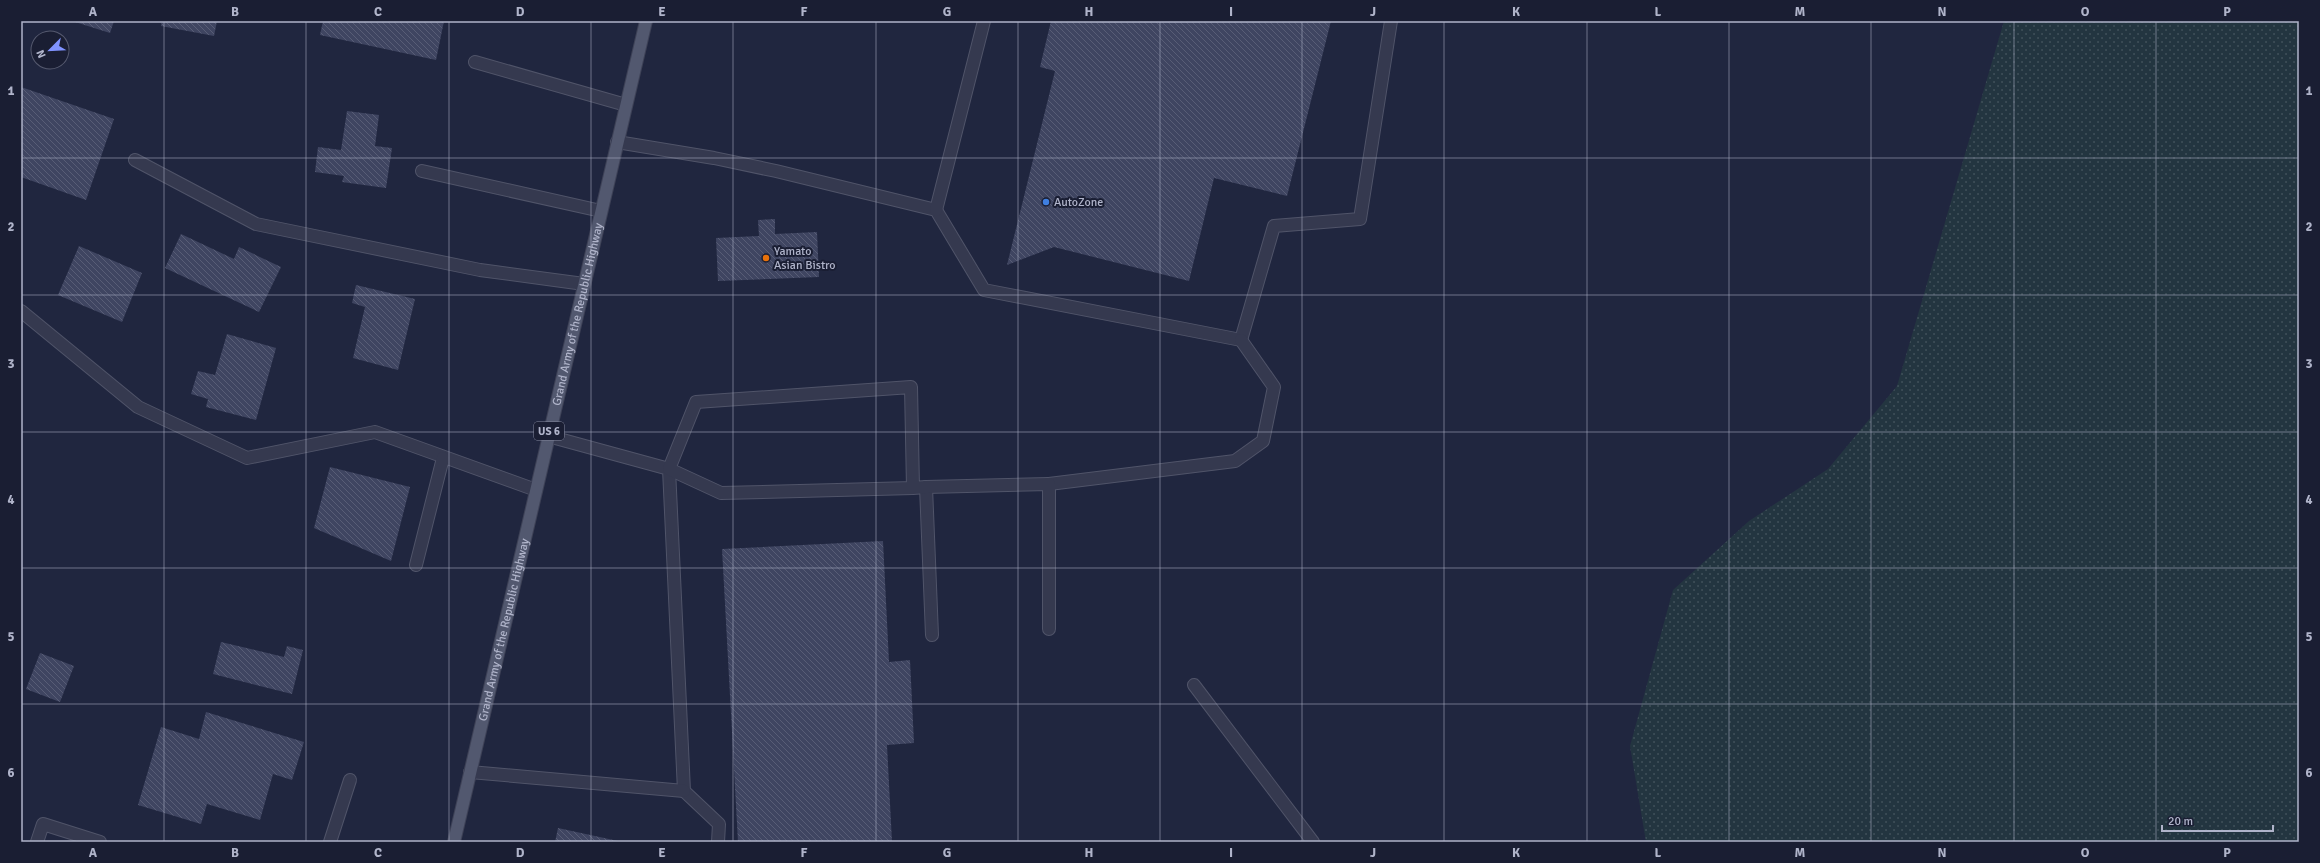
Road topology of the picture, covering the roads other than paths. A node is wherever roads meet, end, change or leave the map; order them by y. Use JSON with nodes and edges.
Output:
{"nodes":[{"id":1,"x":646,"y":21,"type":"edge"},
{"id":2,"x":984,"y":21,"type":"edge"},
{"id":3,"x":1392,"y":21,"type":"edge"},
{"id":4,"x":475,"y":62,"type":"dead end"},
{"id":5,"x":626,"y":105,"type":"junction"},
{"id":6,"x":617,"y":142,"type":"junction"},
{"id":7,"x":134,"y":160,"type":"dead end"},
{"id":8,"x":422,"y":171,"type":"dead end"},
{"id":9,"x":936,"y":210,"type":"junction"},
{"id":10,"x":601,"y":211,"type":"junction"},
{"id":11,"x":584,"y":284,"type":"junction"},
{"id":12,"x":21,"y":311,"type":"edge"},
{"id":13,"x":1241,"y":340,"type":"junction"},
{"id":14,"x":548,"y":436,"type":"junction"},
{"id":15,"x":443,"y":458,"type":"junction"},
{"id":16,"x":669,"y":469,"type":"junction"},
{"id":17,"x":1049,"y":484,"type":"junction"},
{"id":18,"x":926,"y":487,"type":"junction"},
{"id":19,"x":913,"y":488,"type":"junction"},
{"id":20,"x":536,"y":490,"type":"junction"},
{"id":21,"x":416,"y":565,"type":"dead end"},
{"id":22,"x":1050,"y":629,"type":"dead end"},
{"id":23,"x":932,"y":635,"type":"dead end"},
{"id":24,"x":1194,"y":685,"type":"dead end"},
{"id":25,"x":470,"y":772,"type":"junction"},
{"id":26,"x":350,"y":780,"type":"dead end"},
{"id":27,"x":684,"y":791,"type":"junction"},
{"id":28,"x":37,"y":842,"type":"edge"},
{"id":29,"x":100,"y":842,"type":"edge"},
{"id":30,"x":330,"y":842,"type":"edge"},
{"id":31,"x":454,"y":842,"type":"edge"},
{"id":32,"x":718,"y":842,"type":"edge"},
{"id":33,"x":1313,"y":842,"type":"edge"}],
"edges":[{"from":1,"to":5,"type":"main road","name":"Grand Army of the Republic Highway","number":"US 6"},
{"from":2,"to":9,"type":"lane"},
{"from":3,"to":13,"type":"lane"},
{"from":4,"to":5,"type":"lane"},
{"from":5,"to":6,"type":"main road","name":"Grand Army of the Republic Highway","number":"US 6"},
{"from":6,"to":9,"type":"lane"},
{"from":6,"to":10,"type":"main road","name":"Grand Army of the Republic Highway","number":"US 6"},
{"from":7,"to":11,"type":"lane"},
{"from":8,"to":10,"type":"lane"},
{"from":9,"to":13,"type":"lane"},
{"from":10,"to":11,"type":"main road","name":"Grand Army of the Republic Highway","number":"US 6"},
{"from":11,"to":14,"type":"main road","name":"Grand Army of the Republic Highway","number":"US 6"},
{"from":12,"to":15,"type":"lane"},
{"from":13,"to":17,"type":"lane"},
{"from":14,"to":16,"type":"lane"},
{"from":14,"to":20,"type":"main road","name":"Grand Army of the Republic Highway","number":"US 6"},
{"from":15,"to":20,"type":"lane"},
{"from":15,"to":21,"type":"lane"},
{"from":16,"to":19,"type":"lane"},
{"from":16,"to":19,"type":"lane"},
{"from":16,"to":27,"type":"lane"},
{"from":17,"to":18,"type":"lane"},
{"from":17,"to":22,"type":"lane"},
{"from":18,"to":19,"type":"lane"},
{"from":18,"to":23,"type":"lane"},
{"from":20,"to":25,"type":"main road","name":"Grand Army of the Republic Highway","number":"US 6"},
{"from":24,"to":33,"type":"lane"},
{"from":25,"to":27,"type":"lane"},
{"from":25,"to":31,"type":"main road","name":"Grand Army of the Republic Highway","number":"US 6"},
{"from":26,"to":30,"type":"lane"},
{"from":27,"to":32,"type":"lane"},
{"from":28,"to":29,"type":"lane"}]}
